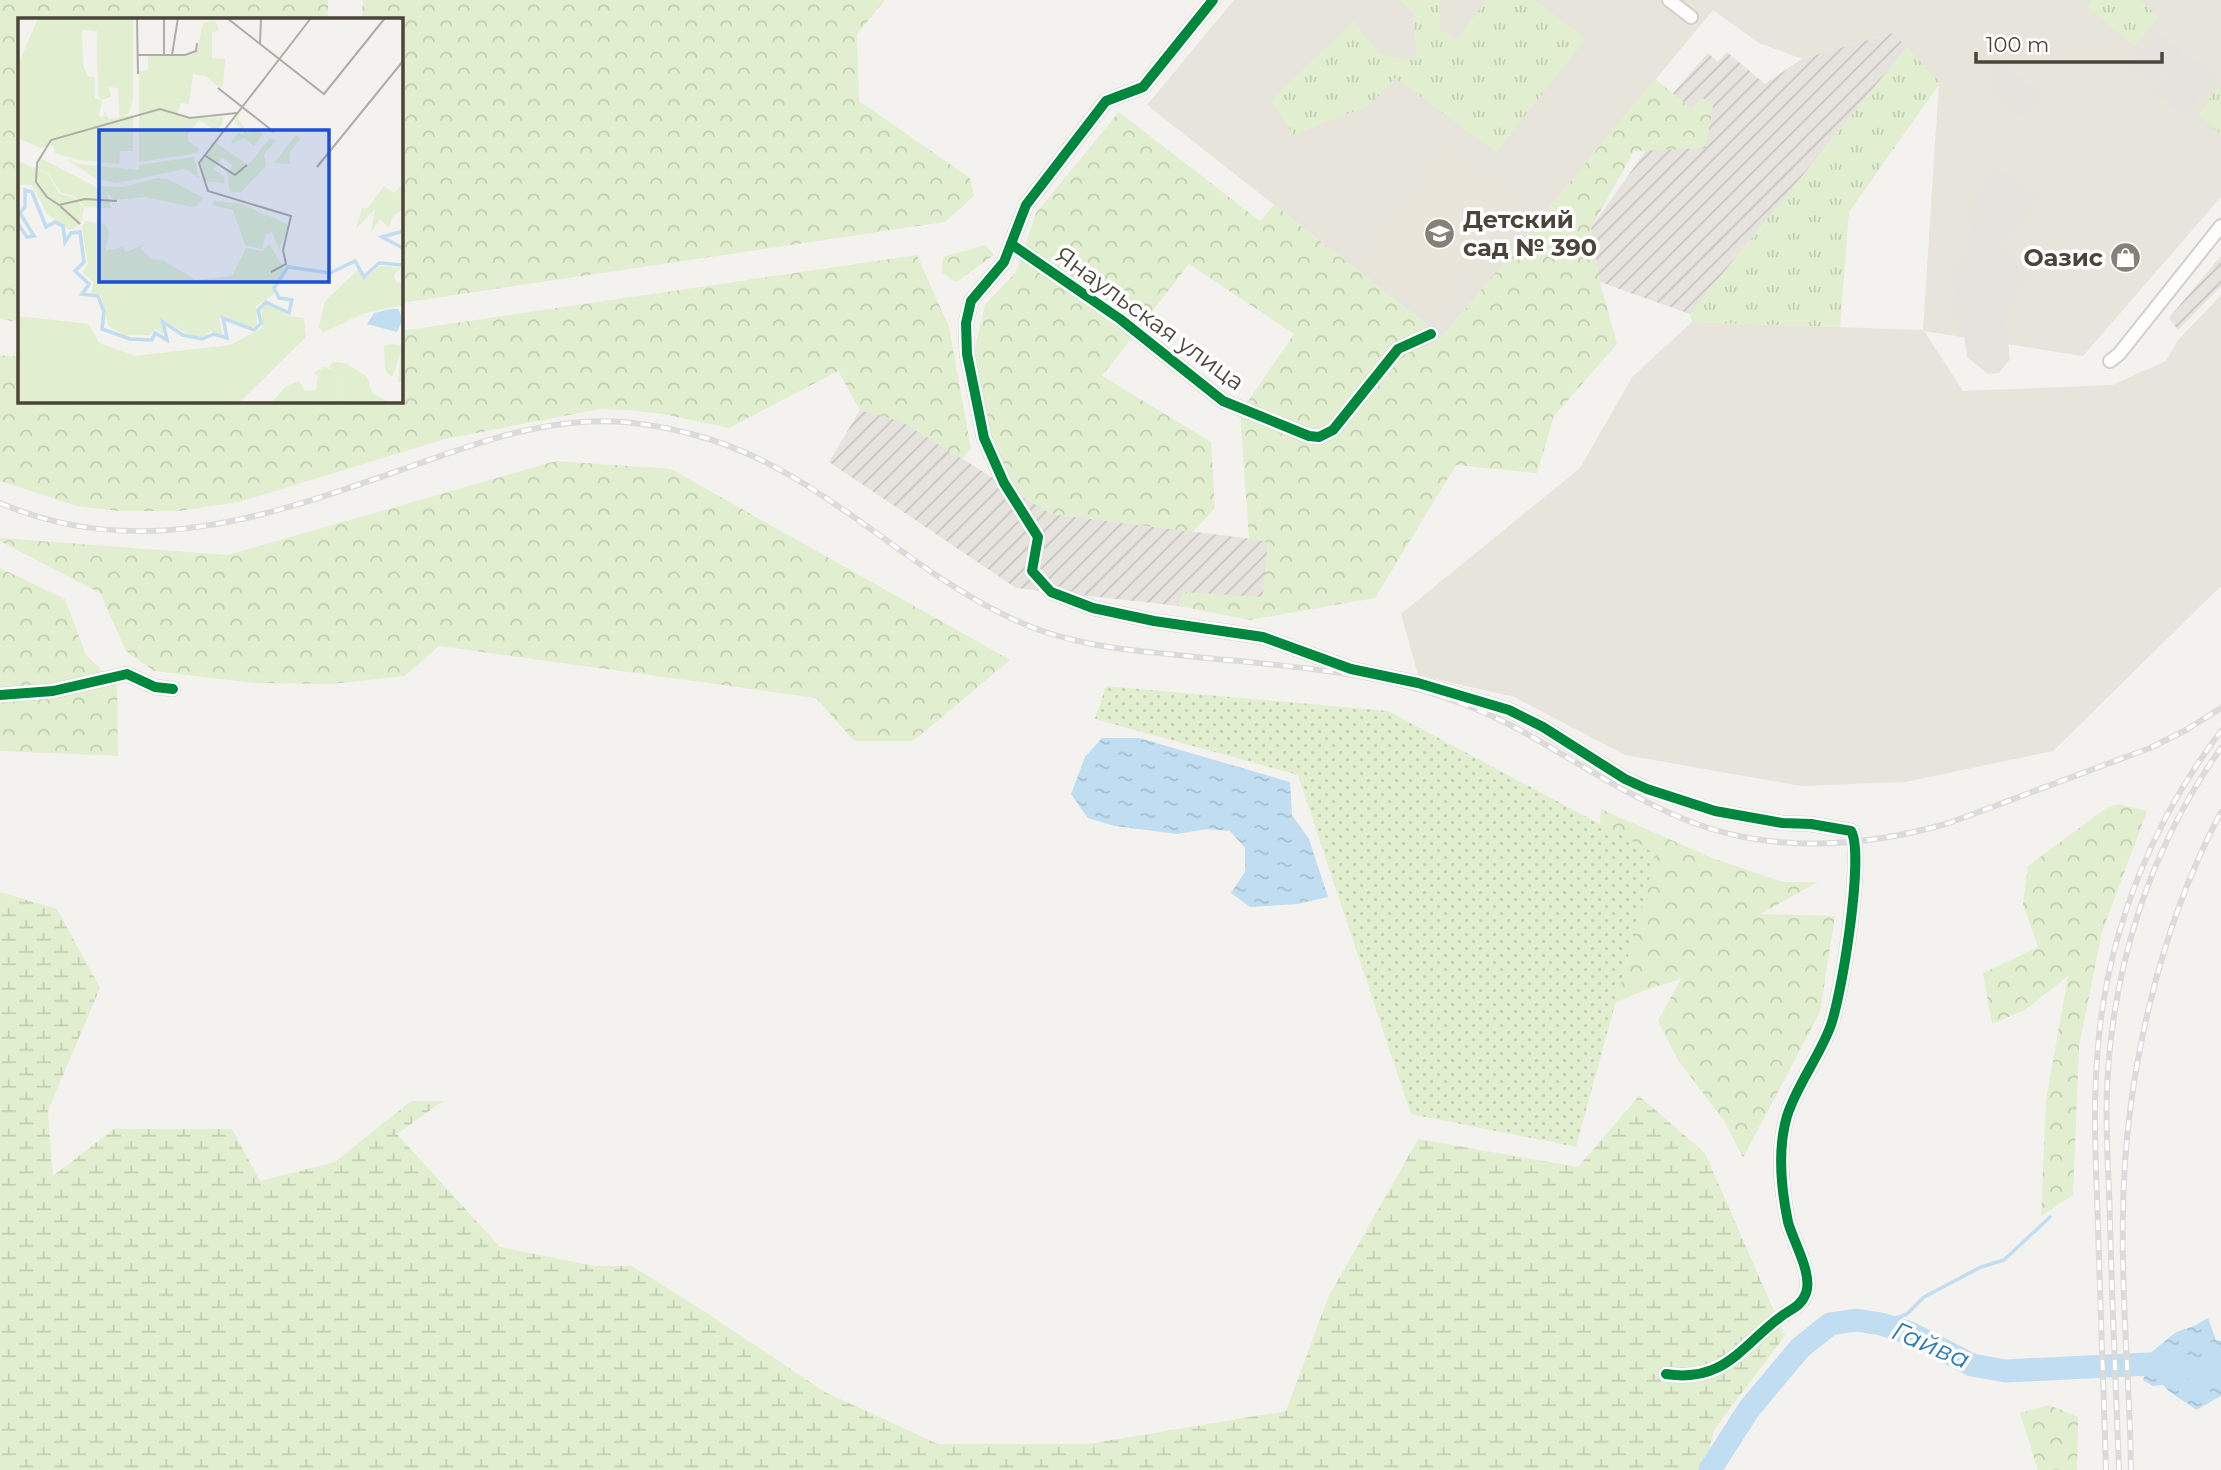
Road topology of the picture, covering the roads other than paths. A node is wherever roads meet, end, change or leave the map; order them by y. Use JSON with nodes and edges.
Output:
{"nodes":[{"id":1,"x":1213,"y":0,"type":"edge"},
{"id":2,"x":1669,"y":0,"type":"edge"},
{"id":3,"x":1691,"y":17,"type":"dead end"},
{"id":4,"x":2221,"y":226,"type":"edge"},
{"id":5,"x":1011,"y":244,"type":"junction"},
{"id":6,"x":1431,"y":334,"type":"dead end"},
{"id":7,"x":2110,"y":361,"type":"dead end"},
{"id":8,"x":173,"y":689,"type":"dead end"},
{"id":9,"x":0,"y":695,"type":"edge"},
{"id":10,"x":1666,"y":1374,"type":"dead end"}],
"edges":[{"from":1,"to":5,"type":"street"},
{"from":2,"to":3,"type":"street"},
{"from":4,"to":7,"type":"street"},
{"from":5,"to":6,"type":"street","name":"Янаульская улица"},
{"from":5,"to":10,"type":"street"},
{"from":8,"to":9,"type":"street"}]}
